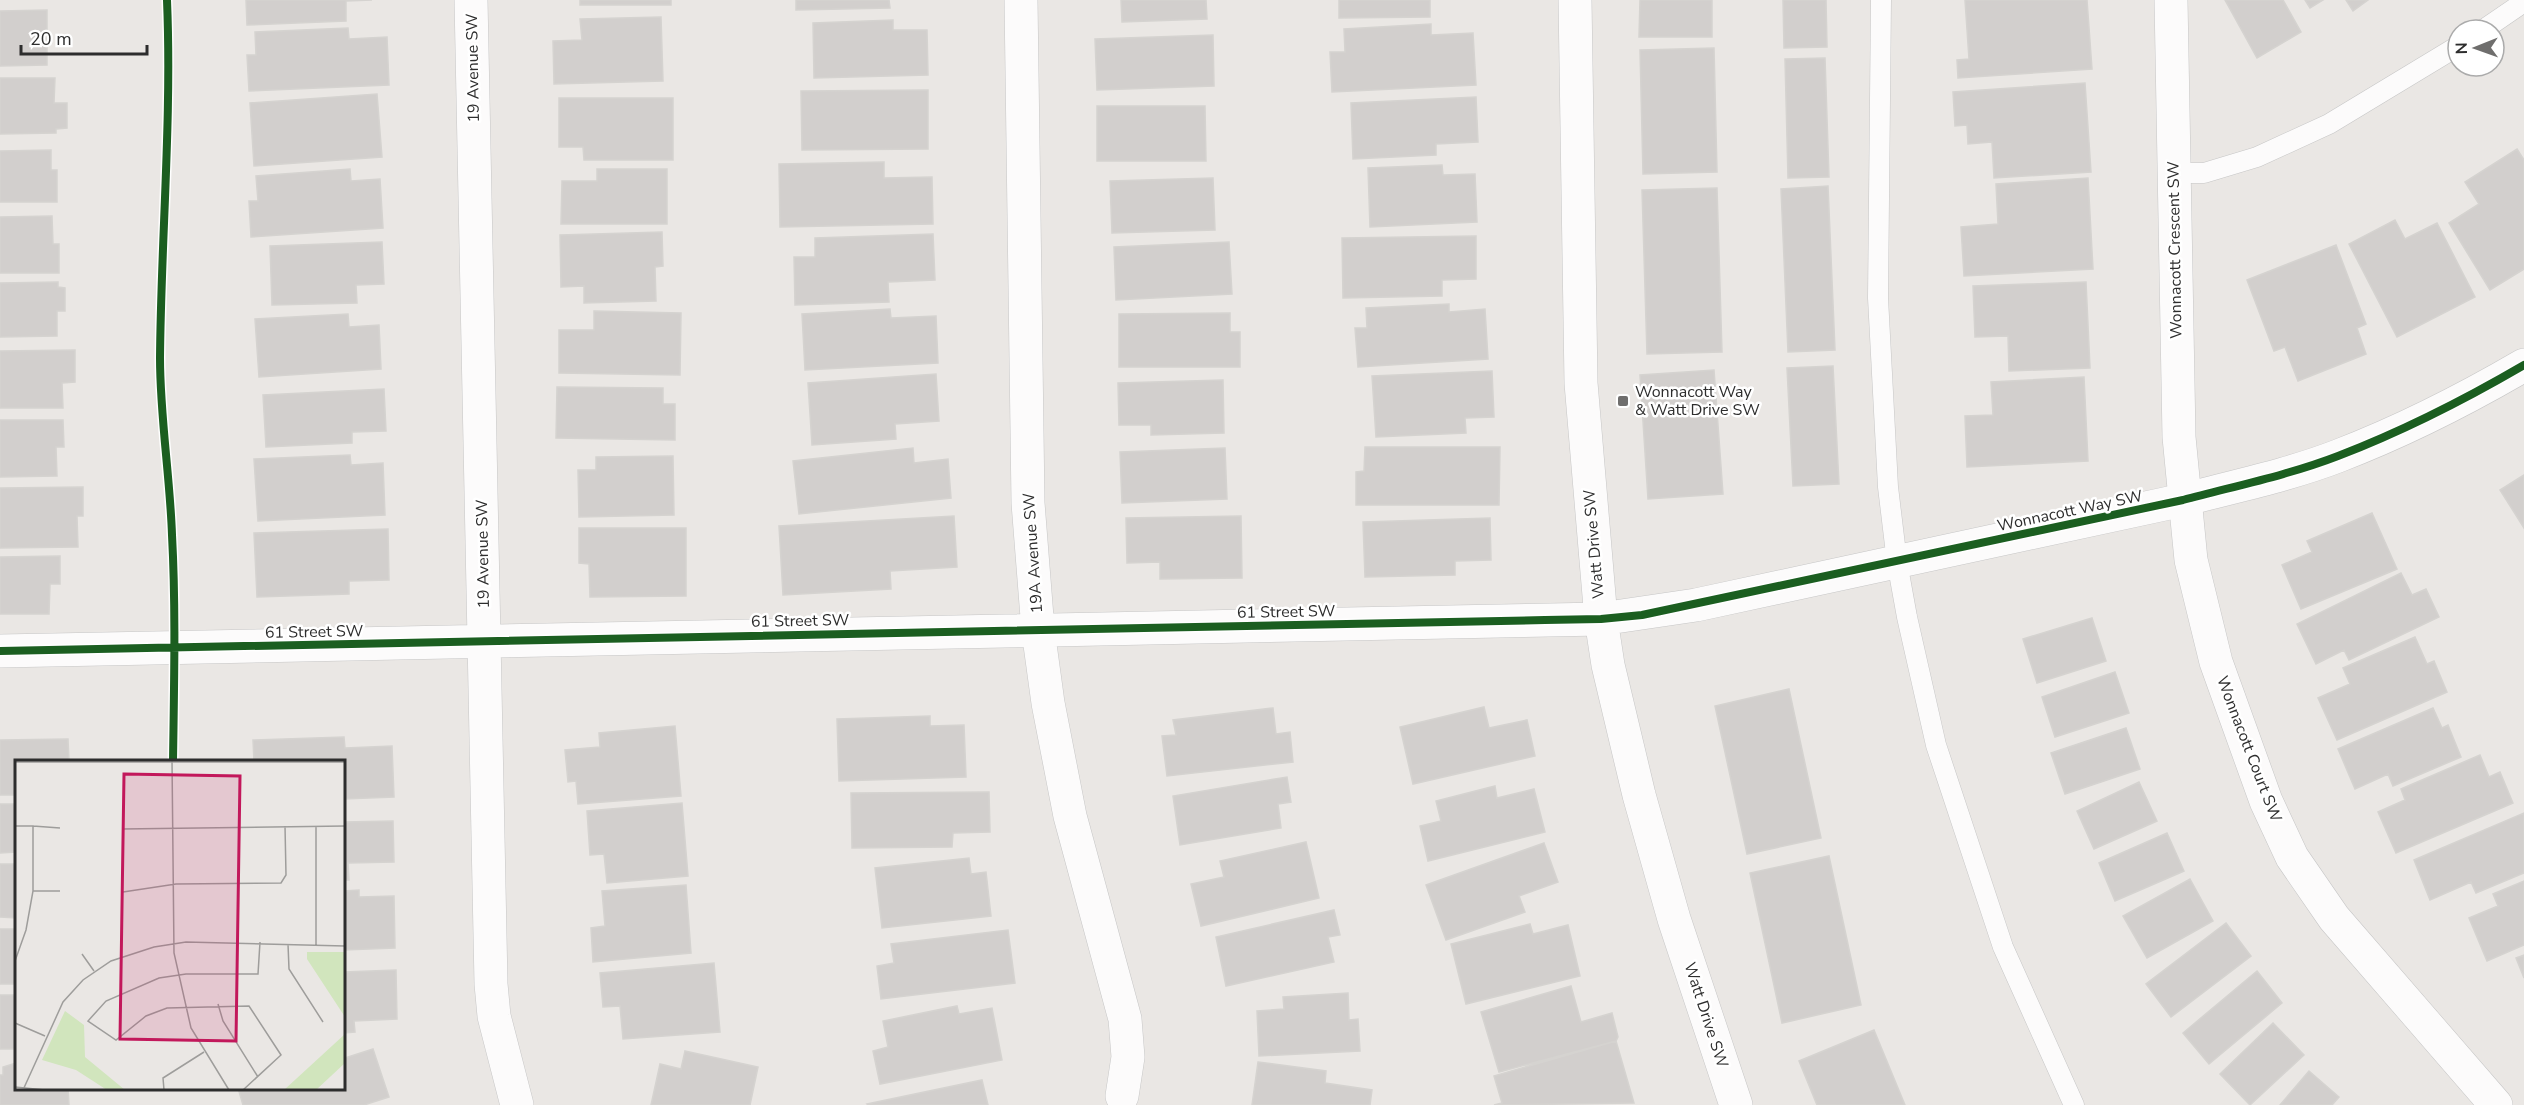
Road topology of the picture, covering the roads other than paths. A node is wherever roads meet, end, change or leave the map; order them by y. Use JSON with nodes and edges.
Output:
{"nodes":[{"id":1,"x":471,"y":0,"type":"edge"},
{"id":2,"x":1021,"y":0,"type":"edge"},
{"id":3,"x":1575,"y":0,"type":"edge"},
{"id":4,"x":1881,"y":0,"type":"edge"},
{"id":5,"x":2171,"y":0,"type":"edge"},
{"id":6,"x":2524,"y":2,"type":"edge"},
{"id":7,"x":2501,"y":18,"type":"edge"},
{"id":8,"x":2446,"y":53,"type":"edge"},
{"id":9,"x":2173,"y":173,"type":"junction"},
{"id":10,"x":2524,"y":365,"type":"edge"},
{"id":11,"x":2183,"y":500,"type":"junction"},
{"id":12,"x":1897,"y":562,"type":"junction"},
{"id":13,"x":1600,"y":619,"type":"junction"},
{"id":14,"x":1038,"y":630,"type":"junction"},
{"id":15,"x":484,"y":641,"type":"junction"},
{"id":16,"x":0,"y":651,"type":"edge"},
{"id":17,"x":1122,"y":1096,"type":"dead end"},
{"id":18,"x":517,"y":1105,"type":"edge"},
{"id":19,"x":1736,"y":1105,"type":"edge"},
{"id":20,"x":2074,"y":1105,"type":"edge"},
{"id":21,"x":2496,"y":1105,"type":"edge"}],
"edges":[{"from":1,"to":15,"type":"street","name":"19 Avenue SW"},
{"from":2,"to":14,"type":"street","name":"19A Avenue SW"},
{"from":3,"to":13,"type":"street","name":"Watt Drive SW"},
{"from":4,"to":12,"type":"lane"},
{"from":5,"to":9,"type":"street","name":"Wonnacott Crescent SW"},
{"from":6,"to":7,"type":"lane"},
{"from":8,"to":9,"type":"lane"},
{"from":9,"to":11,"type":"street","name":"Wonnacott Crescent SW"},
{"from":10,"to":11,"type":"street","name":"Wonnacott Way SW"},
{"from":11,"to":12,"type":"street","name":"Wonnacott Way SW"},
{"from":11,"to":21,"type":"street","name":"Wonnacott Court SW"},
{"from":12,"to":13,"type":"street","name":"Wonnacott Way SW"},
{"from":12,"to":20,"type":"lane"},
{"from":13,"to":14,"type":"street","name":"61 Street SW"},
{"from":13,"to":19,"type":"street","name":"Watt Drive SW"},
{"from":14,"to":15,"type":"street","name":"61 Street SW"},
{"from":14,"to":17,"type":"street","name":"19A Avenue SW"},
{"from":15,"to":16,"type":"street","name":"61 Street SW"},
{"from":15,"to":18,"type":"street","name":"19 Avenue SW"}]}
